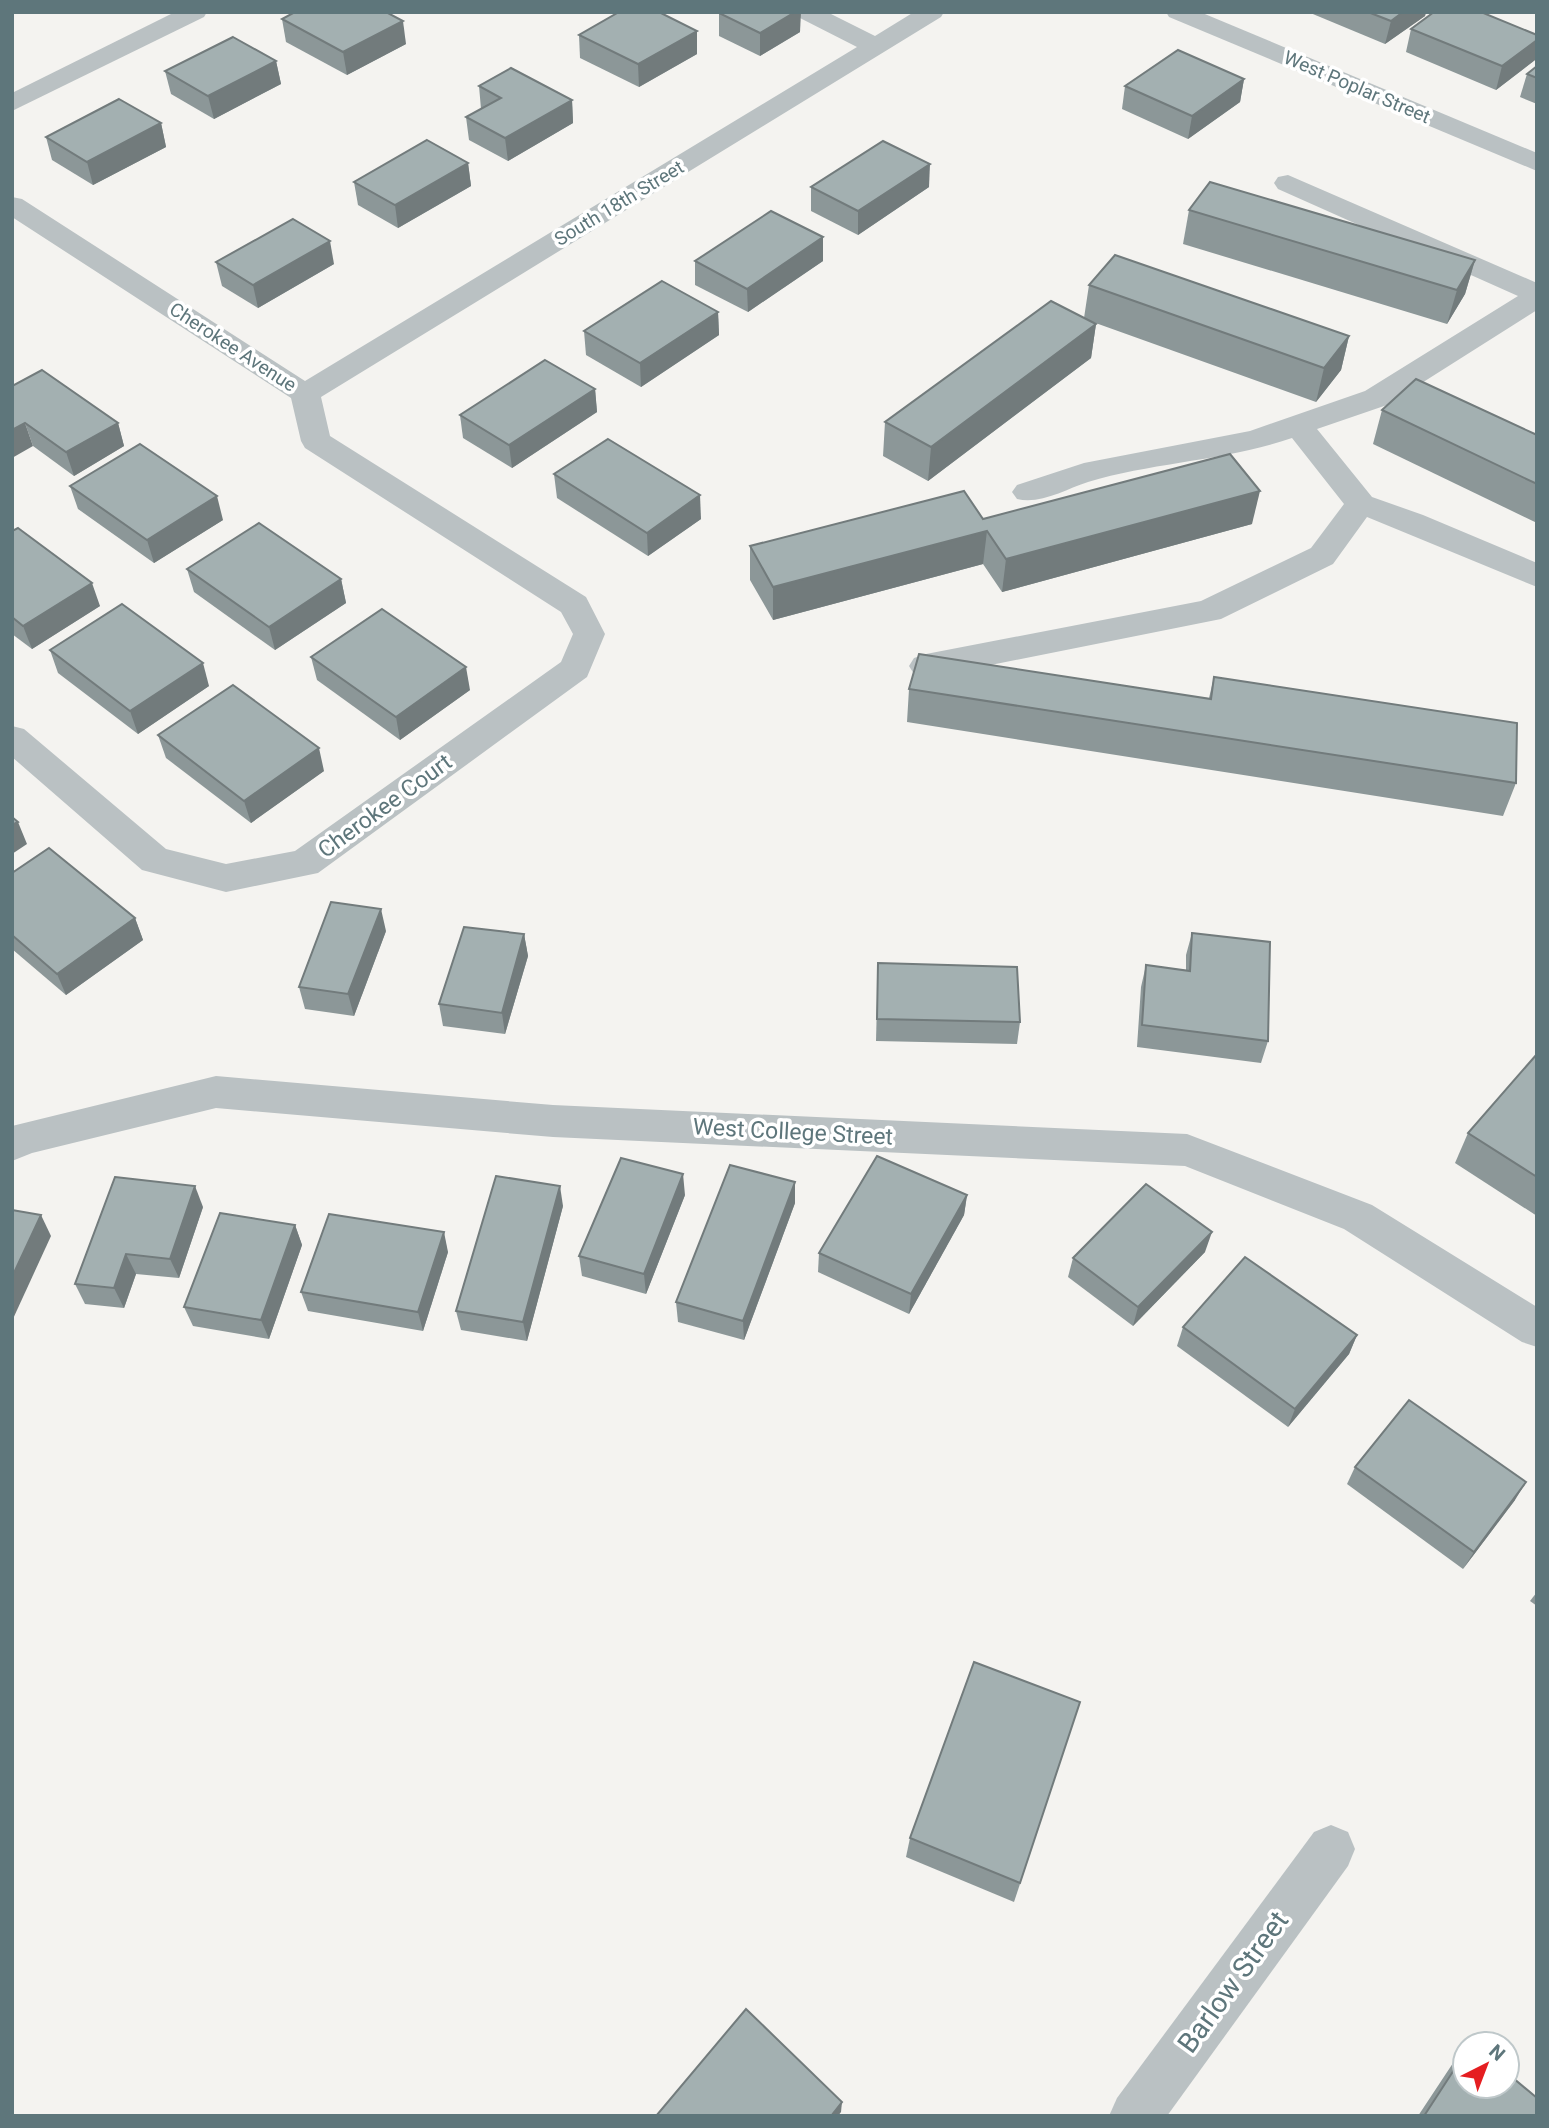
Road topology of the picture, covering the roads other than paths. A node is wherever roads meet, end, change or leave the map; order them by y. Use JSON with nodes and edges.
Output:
{"nodes":[{"id":1,"x":195,"y":12,"type":"edge"},
{"id":2,"x":807,"y":12,"type":"edge"},
{"id":3,"x":932,"y":12,"type":"edge"},
{"id":4,"x":1178,"y":12,"type":"edge"},
{"id":5,"x":876,"y":46,"type":"junction"},
{"id":6,"x":12,"y":103,"type":"edge"},
{"id":7,"x":1537,"y":163,"type":"edge"},
{"id":8,"x":1288,"y":183,"type":"dead end"},
{"id":9,"x":12,"y":205,"type":"edge"},
{"id":10,"x":1537,"y":295,"type":"edge"},
{"id":11,"x":305,"y":394,"type":"junction"},
{"id":12,"x":1298,"y":425,"type":"junction"},
{"id":13,"x":1028,"y":492,"type":"dead end"},
{"id":14,"x":1361,"y":503,"type":"junction"},
{"id":15,"x":1537,"y":576,"type":"edge"},
{"id":16,"x":589,"y":634,"type":"joint"},
{"id":17,"x":926,"y":666,"type":"edge"},
{"id":18,"x":12,"y":738,"type":"edge"},
{"id":19,"x":12,"y":1145,"type":"edge"},
{"id":20,"x":1537,"y":1329,"type":"edge"},
{"id":21,"x":1331,"y":1849,"type":"dead end"},
{"id":22,"x":1135,"y":2116,"type":"edge"}],
"edges":[{"from":1,"to":6,"type":"street"},
{"from":2,"to":5,"type":"street"},
{"from":3,"to":5,"type":"street","name":"South 18th Street"},
{"from":4,"to":7,"type":"street","name":"West Poplar Street"},
{"from":5,"to":11,"type":"street","name":"South 18th Street"},
{"from":8,"to":10,"type":"street"},
{"from":9,"to":11,"type":"street","name":"Cherokee Avenue"},
{"from":10,"to":12,"type":"street"},
{"from":11,"to":16,"type":"street","name":"Cherokee Avenue"},
{"from":12,"to":13,"type":"street"},
{"from":12,"to":14,"type":"street"},
{"from":14,"to":15,"type":"street"},
{"from":14,"to":17,"type":"street"},
{"from":16,"to":18,"type":"street","name":"Cherokee Court"},
{"from":19,"to":20,"type":"street","name":"West College Street"},
{"from":21,"to":22,"type":"street","name":"Barlow Street"}]}
